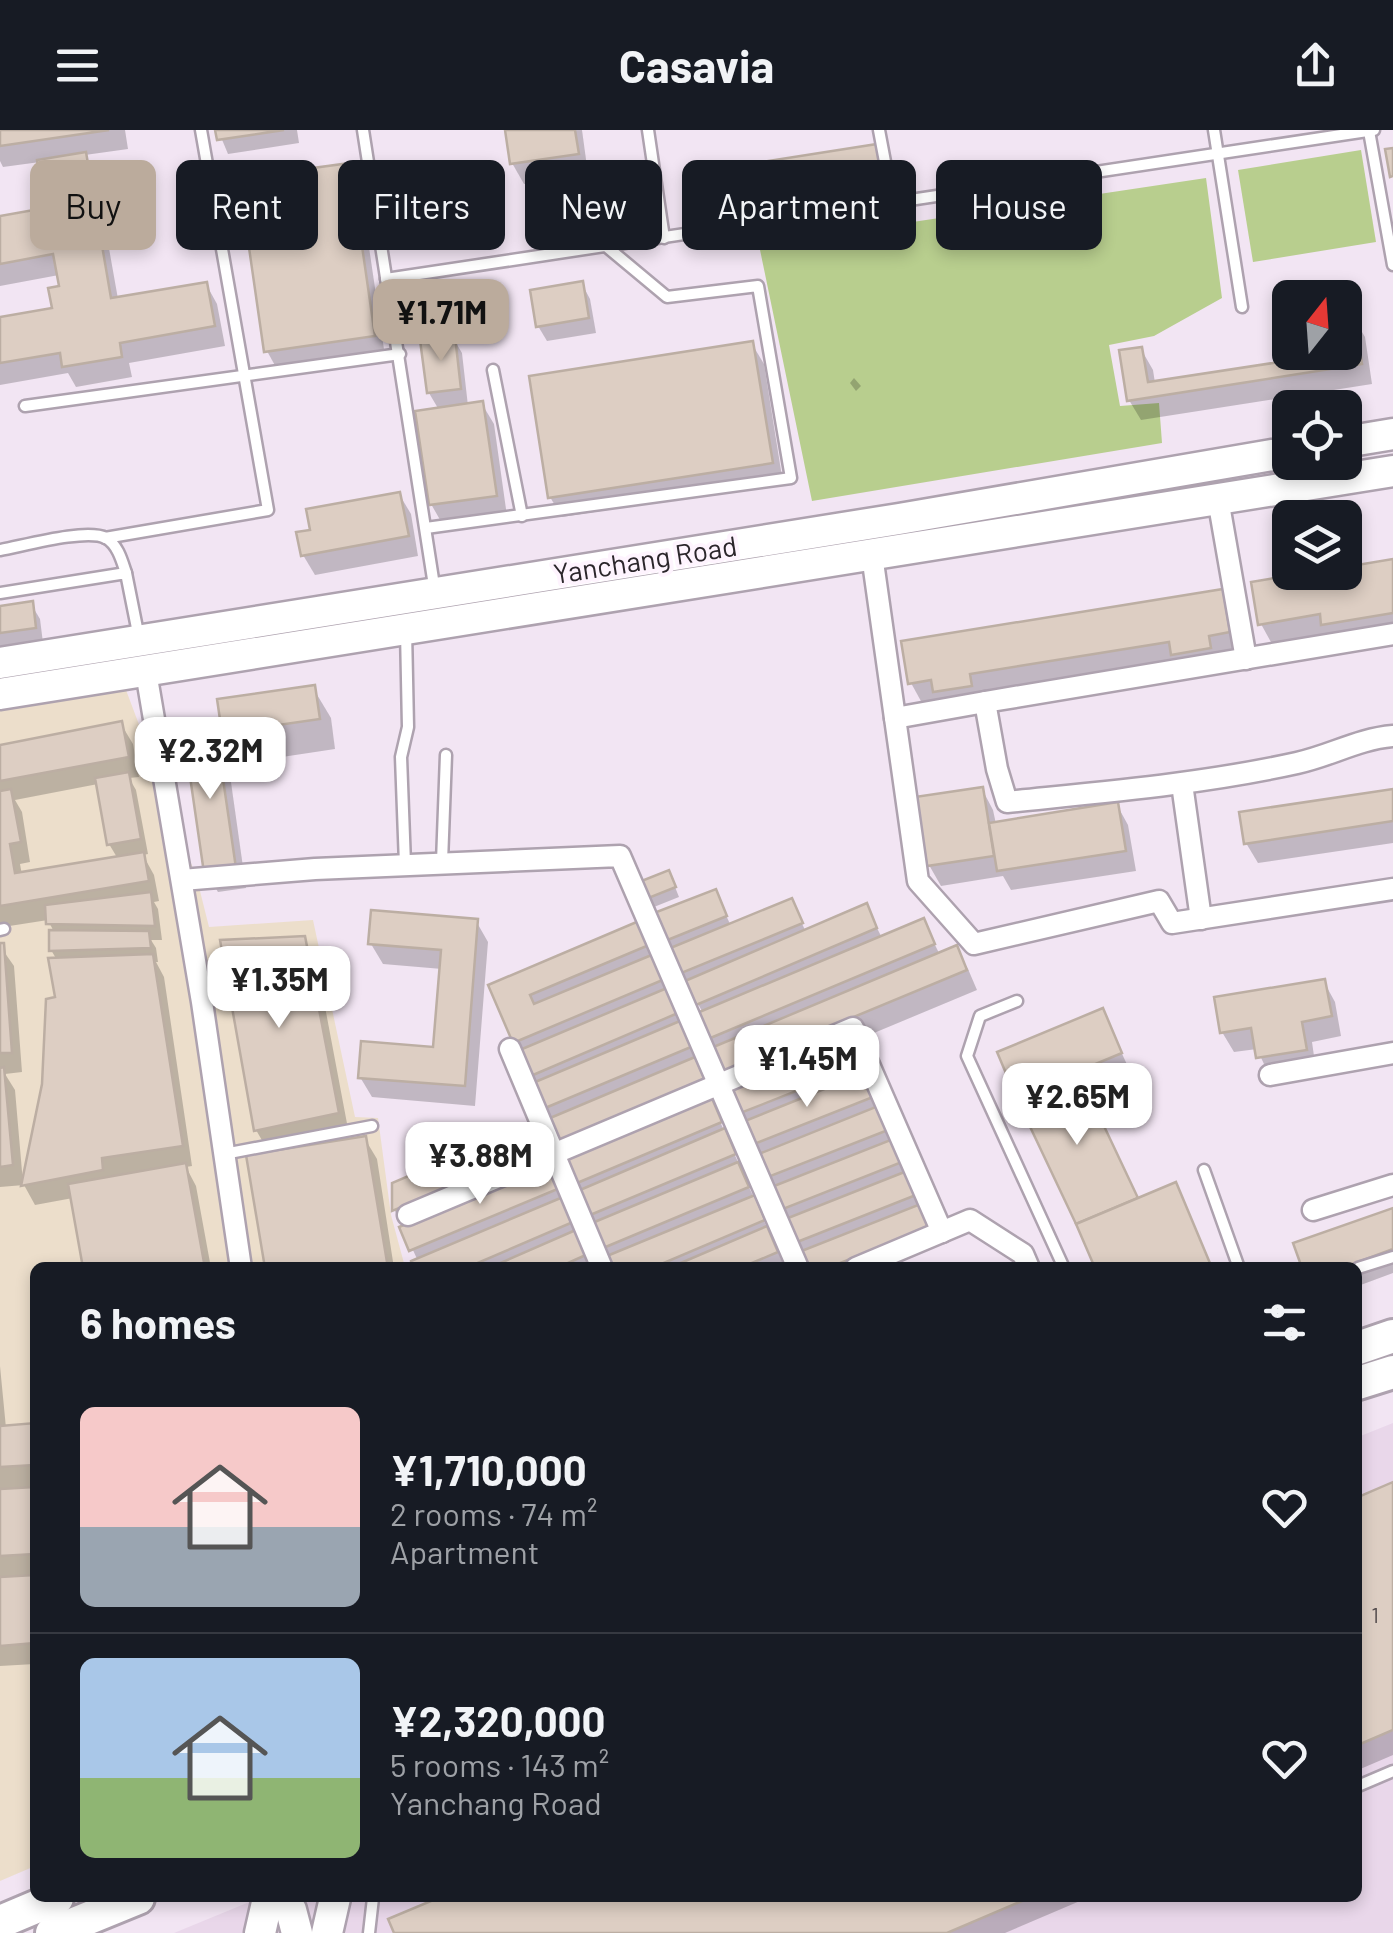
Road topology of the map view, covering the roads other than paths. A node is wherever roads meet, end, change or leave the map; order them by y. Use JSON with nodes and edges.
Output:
{"nodes":[{"id":1,"x":201,"y":130,"type":"edge"},
{"id":2,"x":363,"y":130,"type":"edge"},
{"id":3,"x":648,"y":130,"type":"edge"},
{"id":4,"x":879,"y":130,"type":"edge"},
{"id":5,"x":1214,"y":130,"type":"edge"},
{"id":6,"x":1372,"y":130,"type":"edge"},
{"id":7,"x":1218,"y":154,"type":"junction"},
{"id":8,"x":885,"y":160,"type":"edge"},
{"id":9,"x":1387,"y":193,"type":"edge"},
{"id":10,"x":916,"y":200,"type":"edge"},
{"id":11,"x":682,"y":235,"type":"edge"},
{"id":12,"x":664,"y":238,"type":"joint"},
{"id":13,"x":580,"y":250,"type":"edge"},
{"id":14,"x":612,"y":250,"type":"edge"},
{"id":15,"x":1393,"y":265,"type":"edge"},
{"id":16,"x":386,"y":279,"type":"junction"},
{"id":17,"x":1242,"y":307,"type":"dead end"},
{"id":18,"x":400,"y":354,"type":"junction"},
{"id":19,"x":494,"y":370,"type":"dead end"},
{"id":20,"x":244,"y":376,"type":"junction"},
{"id":21,"x":25,"y":406,"type":"dead end"},
{"id":22,"x":1393,"y":434,"type":"edge"},
{"id":23,"x":1362,"y":439,"type":"edge"},
{"id":24,"x":1272,"y":455,"type":"edge"},
{"id":25,"x":1393,"y":471,"type":"edge"},
{"id":26,"x":1218,"y":499,"type":"junction"},
{"id":27,"x":522,"y":516,"type":"junction"},
{"id":28,"x":426,"y":528,"type":"junction"},
{"id":29,"x":105,"y":538,"type":"junction"},
{"id":30,"x":0,"y":550,"type":"edge"},
{"id":31,"x":872,"y":555,"type":"junction"},
{"id":32,"x":126,"y":573,"type":"junction"},
{"id":33,"x":436,"y":592,"type":"junction"},
{"id":34,"x":0,"y":593,"type":"edge"},
{"id":35,"x":406,"y":630,"type":"junction"},
{"id":36,"x":1393,"y":634,"type":"edge"},
{"id":37,"x":140,"y":640,"type":"junction"},
{"id":38,"x":1246,"y":658,"type":"junction"},
{"id":39,"x":0,"y":663,"type":"edge"},
{"id":40,"x":146,"y":672,"type":"junction"},
{"id":41,"x":0,"y":694,"type":"edge"},
{"id":42,"x":985,"y":702,"type":"junction"},
{"id":43,"x":895,"y":718,"type":"junction"},
{"id":44,"x":1393,"y":736,"type":"edge"},
{"id":45,"x":446,"y":754,"type":"dead end"},
{"id":46,"x":1182,"y":784,"type":"junction"},
{"id":47,"x":442,"y":862,"type":"junction"},
{"id":48,"x":405,"y":864,"type":"junction"},
{"id":49,"x":182,"y":880,"type":"junction"},
{"id":50,"x":1393,"y":890,"type":"edge"},
{"id":51,"x":1200,"y":919,"type":"junction"},
{"id":52,"x":1017,"y":1001,"type":"dead end"},
{"id":53,"x":510,"y":1049,"type":"dead end"},
{"id":54,"x":1393,"y":1053,"type":"edge"},
{"id":55,"x":1270,"y":1075,"type":"dead end"},
{"id":56,"x":719,"y":1085,"type":"junction"},
{"id":57,"x":372,"y":1126,"type":"dead end"},
{"id":58,"x":224,"y":1154,"type":"junction"},
{"id":59,"x":554,"y":1154,"type":"junction"},
{"id":60,"x":1204,"y":1170,"type":"dead end"},
{"id":61,"x":1393,"y":1186,"type":"edge"},
{"id":62,"x":1313,"y":1210,"type":"dead end"},
{"id":63,"x":408,"y":1215,"type":"dead end"},
{"id":64,"x":942,"y":1232,"type":"junction"},
{"id":65,"x":1393,"y":1257,"type":"edge"},
{"id":66,"x":239,"y":1262,"type":"edge"},
{"id":67,"x":599,"y":1262,"type":"edge"},
{"id":68,"x":795,"y":1262,"type":"edge"},
{"id":69,"x":870,"y":1262,"type":"edge"},
{"id":70,"x":1026,"y":1262,"type":"edge"},
{"id":71,"x":1061,"y":1262,"type":"edge"},
{"id":72,"x":1238,"y":1262,"type":"edge"},
{"id":73,"x":1362,"y":1267,"type":"edge"},
{"id":74,"x":1393,"y":1336,"type":"edge"},
{"id":75,"x":1362,"y":1347,"type":"edge"},
{"id":76,"x":1393,"y":1372,"type":"edge"},
{"id":77,"x":1362,"y":1382,"type":"edge"},
{"id":78,"x":1393,"y":1771,"type":"edge"},
{"id":79,"x":1362,"y":1784,"type":"edge"},
{"id":80,"x":45,"y":1902,"type":"edge"},
{"id":81,"x":128,"y":1902,"type":"edge"},
{"id":82,"x":267,"y":1902,"type":"edge"},
{"id":83,"x":285,"y":1902,"type":"edge"},
{"id":84,"x":312,"y":1902,"type":"edge"},
{"id":85,"x":334,"y":1902,"type":"edge"},
{"id":86,"x":372,"y":1902,"type":"edge"},
{"id":87,"x":5,"y":1916,"type":"edge"},
{"id":88,"x":52,"y":1933,"type":"edge"},
{"id":89,"x":260,"y":1933,"type":"edge"},
{"id":90,"x":297,"y":1933,"type":"edge"},
{"id":91,"x":306,"y":1933,"type":"edge"},
{"id":92,"x":327,"y":1933,"type":"edge"},
{"id":93,"x":369,"y":1933,"type":"edge"}],
"edges":[{"from":1,"to":20,"type":"lane"},
{"from":2,"to":16,"type":"lane"},
{"from":3,"to":12,"type":"lane"},
{"from":4,"to":8,"type":"lane"},
{"from":5,"to":7,"type":"lane"},
{"from":6,"to":7,"type":"lane"},
{"from":6,"to":9,"type":"lane"},
{"from":7,"to":10,"type":"lane"},
{"from":7,"to":17,"type":"lane"},
{"from":9,"to":15,"type":"lane"},
{"from":11,"to":12,"type":"lane"},
{"from":13,"to":16,"type":"lane"},
{"from":14,"to":27,"type":"lane"},
{"from":16,"to":18,"type":"lane"},
{"from":18,"to":20,"type":"lane"},
{"from":18,"to":28,"type":"lane"},
{"from":19,"to":27,"type":"lane"},
{"from":20,"to":21,"type":"lane"},
{"from":20,"to":29,"type":"lane"},
{"from":22,"to":23,"type":"main road"},
{"from":24,"to":33,"type":"main road","name":"Yanchang Road"},
{"from":25,"to":26,"type":"main road","name":"Yanchang Road"},
{"from":26,"to":31,"type":"main road","name":"Yanchang Road"},
{"from":26,"to":38,"type":"street"},
{"from":27,"to":28,"type":"lane"},
{"from":28,"to":33,"type":"lane"},
{"from":29,"to":30,"type":"lane"},
{"from":29,"to":32,"type":"lane"},
{"from":31,"to":35,"type":"main road","name":"Yanchang Road"},
{"from":31,"to":43,"type":"street"},
{"from":32,"to":34,"type":"lane"},
{"from":32,"to":37,"type":"lane"},
{"from":33,"to":37,"type":"main road","name":"Yanchang Road"},
{"from":35,"to":40,"type":"main road","name":"Yanchang Road"},
{"from":35,"to":48,"type":"lane"},
{"from":36,"to":38,"type":"street"},
{"from":37,"to":39,"type":"main road","name":"Yanchang Road"},
{"from":38,"to":42,"type":"street"},
{"from":40,"to":41,"type":"main road","name":"Yanchang Road"},
{"from":40,"to":49,"type":"street"},
{"from":42,"to":43,"type":"street"},
{"from":42,"to":46,"type":"street"},
{"from":43,"to":51,"type":"street"},
{"from":44,"to":46,"type":"street"},
{"from":45,"to":47,"type":"lane"},
{"from":46,"to":51,"type":"street"},
{"from":47,"to":48,"type":"street"},
{"from":47,"to":56,"type":"street"},
{"from":48,"to":49,"type":"street"},
{"from":49,"to":58,"type":"street"},
{"from":50,"to":51,"type":"street"},
{"from":52,"to":71,"type":"lane"},
{"from":53,"to":59,"type":"street"},
{"from":54,"to":55,"type":"street"},
{"from":56,"to":59,"type":"street"},
{"from":56,"to":64,"type":"street"},
{"from":56,"to":68,"type":"street"},
{"from":57,"to":58,"type":"lane"},
{"from":58,"to":66,"type":"street"},
{"from":59,"to":63,"type":"street"},
{"from":59,"to":67,"type":"street"},
{"from":60,"to":72,"type":"lane"},
{"from":61,"to":62,"type":"street"},
{"from":64,"to":69,"type":"street"},
{"from":64,"to":70,"type":"street"},
{"from":65,"to":73,"type":"lane"},
{"from":74,"to":75,"type":"main road"},
{"from":76,"to":77,"type":"main road"},
{"from":78,"to":79,"type":"lane"},
{"from":80,"to":87,"type":"main road"},
{"from":81,"to":88,"type":"main road"},
{"from":82,"to":89,"type":"main road"},
{"from":83,"to":90,"type":"main road"},
{"from":84,"to":91,"type":"main road"},
{"from":85,"to":92,"type":"main road"},
{"from":86,"to":93,"type":"lane"}]}
